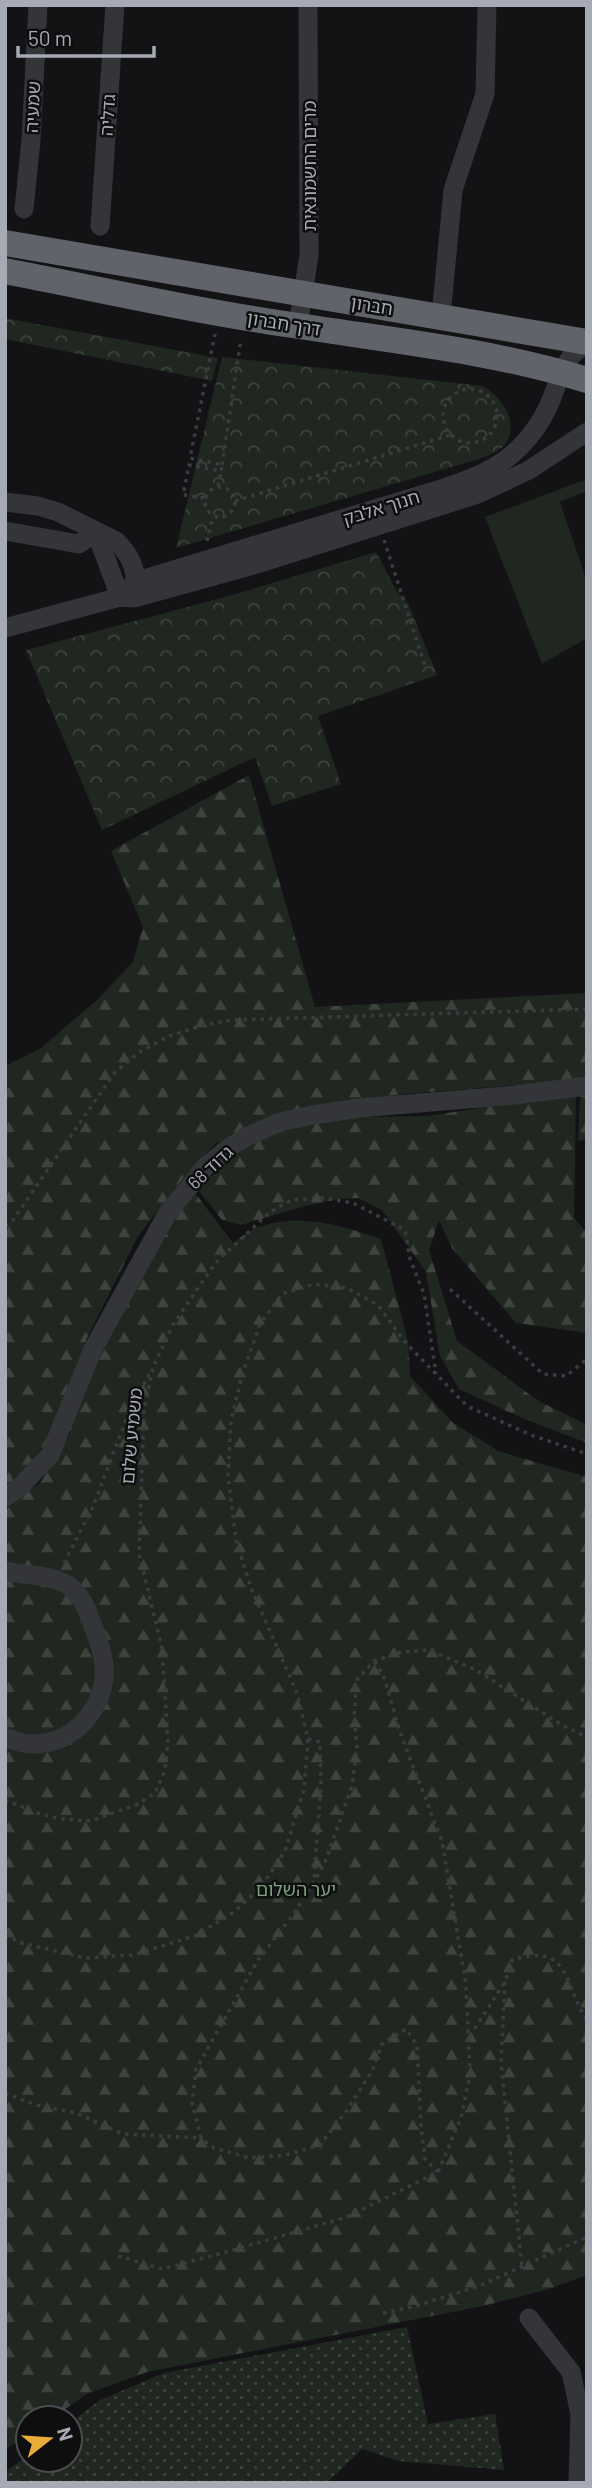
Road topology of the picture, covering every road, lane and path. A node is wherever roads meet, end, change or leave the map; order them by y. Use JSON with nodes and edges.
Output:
{"nodes":[{"id":1,"x":38,"y":5,"type":"edge"},
{"id":2,"x":115,"y":5,"type":"edge"},
{"id":3,"x":308,"y":5,"type":"edge"},
{"id":4,"x":487,"y":5,"type":"edge"},
{"id":5,"x":24,"y":209,"type":"dead end"},
{"id":6,"x":100,"y":226,"type":"dead end"},
{"id":7,"x":5,"y":243,"type":"edge"},
{"id":8,"x":5,"y":271,"type":"edge"},
{"id":9,"x":304,"y":294,"type":"junction"},
{"id":10,"x":232,"y":315,"type":"junction"},
{"id":11,"x":441,"y":316,"type":"junction"},
{"id":12,"x":298,"y":326,"type":"junction"},
{"id":13,"x":587,"y":343,"type":"edge"},
{"id":14,"x":575,"y":376,"type":"edge"},
{"id":15,"x":587,"y":432,"type":"edge"},
{"id":16,"x":450,"y":435,"type":"junction"},
{"id":17,"x":222,"y":465,"type":"junction"},
{"id":18,"x":221,"y":471,"type":"junction"},
{"id":19,"x":218,"y":486,"type":"junction"},
{"id":20,"x":204,"y":498,"type":"junction"},
{"id":21,"x":235,"y":500,"type":"junction"},
{"id":22,"x":5,"y":502,"type":"edge"},
{"id":23,"x":379,"y":525,"type":"junction"},
{"id":24,"x":5,"y":531,"type":"edge"},
{"id":25,"x":96,"y":532,"type":"junction"},
{"id":26,"x":130,"y":592,"type":"junction"},
{"id":27,"x":5,"y":628,"type":"edge"},
{"id":28,"x":426,"y":669,"type":"dead end"},
{"id":29,"x":587,"y":1009,"type":"edge"},
{"id":30,"x":587,"y":1086,"type":"edge"},
{"id":31,"x":5,"y":1226,"type":"edge"},
{"id":32,"x":450,"y":1289,"type":"dead end"},
{"id":33,"x":587,"y":1359,"type":"edge"},
{"id":34,"x":153,"y":1367,"type":"junction"},
{"id":35,"x":436,"y":1376,"type":"junction"},
{"id":36,"x":587,"y":1454,"type":"edge"},
{"id":37,"x":5,"y":1497,"type":"edge"},
{"id":38,"x":5,"y":1571,"type":"edge"},
{"id":39,"x":56,"y":1578,"type":"junction"},
{"id":40,"x":374,"y":1661,"type":"junction"},
{"id":41,"x":5,"y":1737,"type":"edge"},
{"id":42,"x":587,"y":1737,"type":"edge"},
{"id":43,"x":309,"y":1739,"type":"junction"},
{"id":44,"x":5,"y":1800,"type":"edge"},
{"id":45,"x":313,"y":1882,"type":"junction"},
{"id":46,"x":5,"y":1935,"type":"edge"},
{"id":47,"x":505,"y":1982,"type":"junction"},
{"id":48,"x":587,"y":2020,"type":"edge"},
{"id":49,"x":470,"y":2037,"type":"junction"},
{"id":50,"x":5,"y":2093,"type":"edge"},
{"id":51,"x":201,"y":2138,"type":"junction"},
{"id":52,"x":438,"y":2172,"type":"junction"},
{"id":53,"x":587,"y":2236,"type":"edge"},
{"id":54,"x":118,"y":2256,"type":"dead end"},
{"id":55,"x":522,"y":2267,"type":"junction"},
{"id":56,"x":383,"y":2313,"type":"dead end"},
{"id":57,"x":529,"y":2318,"type":"dead end"},
{"id":58,"x":578,"y":2483,"type":"edge"}],
"edges":[{"from":1,"to":5,"type":"street","name":"שמעיה"},
{"from":2,"to":6,"type":"street","name":"גדליה"},
{"from":3,"to":9,"type":"street","name":"מרים החשמונאית"},
{"from":4,"to":11,"type":"street"},
{"from":7,"to":9,"type":"highway","name":"דרך חברון"},
{"from":8,"to":10,"type":"highway","name":"דרך חברון"},
{"from":9,"to":11,"type":"highway","name":"חברון"},
{"from":9,"to":12,"type":"street","name":"מרים החשמונאית"},
{"from":10,"to":12,"type":"highway","name":"דרך חברון"},
{"from":10,"to":17,"type":"path"},
{"from":10,"to":17,"type":"path"},
{"from":11,"to":13,"type":"highway"},
{"from":12,"to":14,"type":"highway","name":"דרך חברון"},
{"from":13,"to":14,"type":"street","name":"חנוך אלבק"},
{"from":14,"to":26,"type":"street","name":"חנוך אלבק"},
{"from":15,"to":23,"type":"street","name":"חנוך אלבק"},
{"from":16,"to":16,"type":"path"},
{"from":16,"to":21,"type":"path"},
{"from":17,"to":18,"type":"path"},
{"from":18,"to":19,"type":"path"},
{"from":18,"to":20,"type":"path"},
{"from":19,"to":20,"type":"path"},
{"from":19,"to":21,"type":"path"},
{"from":20,"to":21,"type":"path"},
{"from":22,"to":25,"type":"street"},
{"from":23,"to":26,"type":"street","name":"חנוך אלבק"},
{"from":23,"to":28,"type":"path"},
{"from":24,"to":25,"type":"street"},
{"from":25,"to":26,"type":"street"},
{"from":26,"to":27,"type":"street","name":"חנוך אלבק"},
{"from":29,"to":31,"type":"path"},
{"from":30,"to":37,"type":"street","name":"גדוד 68"},
{"from":32,"to":33,"type":"path"},
{"from":34,"to":35,"type":"path","name":"משמיע שלום"},
{"from":34,"to":39,"type":"path"},
{"from":34,"to":44,"type":"path","name":"משמיע שלום"},
{"from":35,"to":36,"type":"path"},
{"from":35,"to":43,"type":"path"},
{"from":38,"to":39,"type":"street"},
{"from":39,"to":41,"type":"street"},
{"from":40,"to":42,"type":"path"},
{"from":40,"to":45,"type":"path"},
{"from":40,"to":49,"type":"path"},
{"from":43,"to":45,"type":"path"},
{"from":43,"to":46,"type":"path"},
{"from":45,"to":51,"type":"path"},
{"from":47,"to":48,"type":"path"},
{"from":47,"to":49,"type":"path"},
{"from":47,"to":55,"type":"path"},
{"from":49,"to":52,"type":"path"},
{"from":50,"to":51,"type":"path"},
{"from":51,"to":52,"type":"path"},
{"from":52,"to":54,"type":"path"},
{"from":53,"to":55,"type":"path"},
{"from":55,"to":56,"type":"path"},
{"from":57,"to":58,"type":"street"}]}
